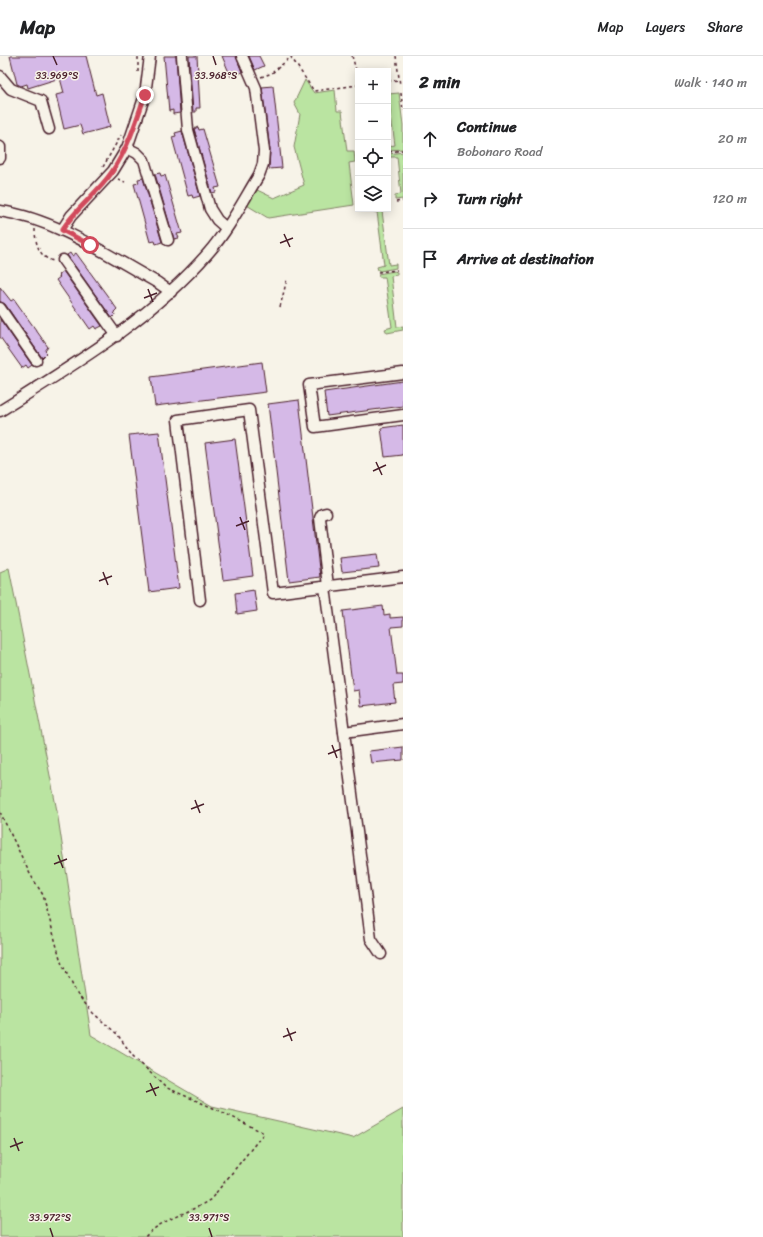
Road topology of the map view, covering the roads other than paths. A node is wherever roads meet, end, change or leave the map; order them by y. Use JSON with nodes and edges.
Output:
{"nodes":[{"id":1,"x":150,"y":56,"type":"edge"},
{"id":2,"x":182,"y":56,"type":"edge"},
{"id":3,"x":242,"y":56,"type":"edge"},
{"id":4,"x":0,"y":76,"type":"edge"},
{"id":5,"x":49,"y":129,"type":"dead end"},
{"id":6,"x":0,"y":147,"type":"edge"},
{"id":7,"x":126,"y":148,"type":"junction"},
{"id":8,"x":0,"y":158,"type":"edge"},
{"id":9,"x":0,"y":211,"type":"edge"},
{"id":10,"x":226,"y":228,"type":"junction"},
{"id":11,"x":62,"y":230,"type":"junction"},
{"id":12,"x":168,"y":240,"type":"dead end"},
{"id":13,"x":63,"y":260,"type":"dead end"},
{"id":14,"x":171,"y":292,"type":"junction"},
{"id":15,"x":0,"y":308,"type":"edge"},
{"id":16,"x":117,"y":336,"type":"junction"},
{"id":17,"x":36,"y":360,"type":"dead end"},
{"id":18,"x":403,"y":373,"type":"edge"},
{"id":19,"x":0,"y":411,"type":"edge"},
{"id":20,"x":403,"y":415,"type":"edge"},
{"id":21,"x":326,"y":513,"type":"dead end"},
{"id":22,"x":403,"y":577,"type":"edge"},
{"id":23,"x":326,"y":587,"type":"junction"},
{"id":24,"x":200,"y":600,"type":"dead end"},
{"id":25,"x":403,"y":724,"type":"edge"},
{"id":26,"x":344,"y":732,"type":"junction"},
{"id":27,"x":381,"y":954,"type":"dead end"}],
"edges":[{"from":1,"to":7,"type":"lane"},
{"from":2,"to":10,"type":"lane"},
{"from":3,"to":10,"type":"lane"},
{"from":4,"to":5,"type":"lane"},
{"from":6,"to":8,"type":"lane"},
{"from":7,"to":11,"type":"lane"},
{"from":7,"to":12,"type":"lane"},
{"from":9,"to":11,"type":"lane"},
{"from":10,"to":14,"type":"lane"},
{"from":11,"to":14,"type":"lane"},
{"from":13,"to":16,"type":"lane"},
{"from":14,"to":16,"type":"lane"},
{"from":15,"to":17,"type":"lane"},
{"from":16,"to":19,"type":"lane"},
{"from":18,"to":20,"type":"lane"},
{"from":21,"to":23,"type":"lane"},
{"from":22,"to":23,"type":"lane"},
{"from":23,"to":24,"type":"lane"},
{"from":23,"to":26,"type":"lane"},
{"from":25,"to":26,"type":"lane"},
{"from":26,"to":27,"type":"lane"}]}
